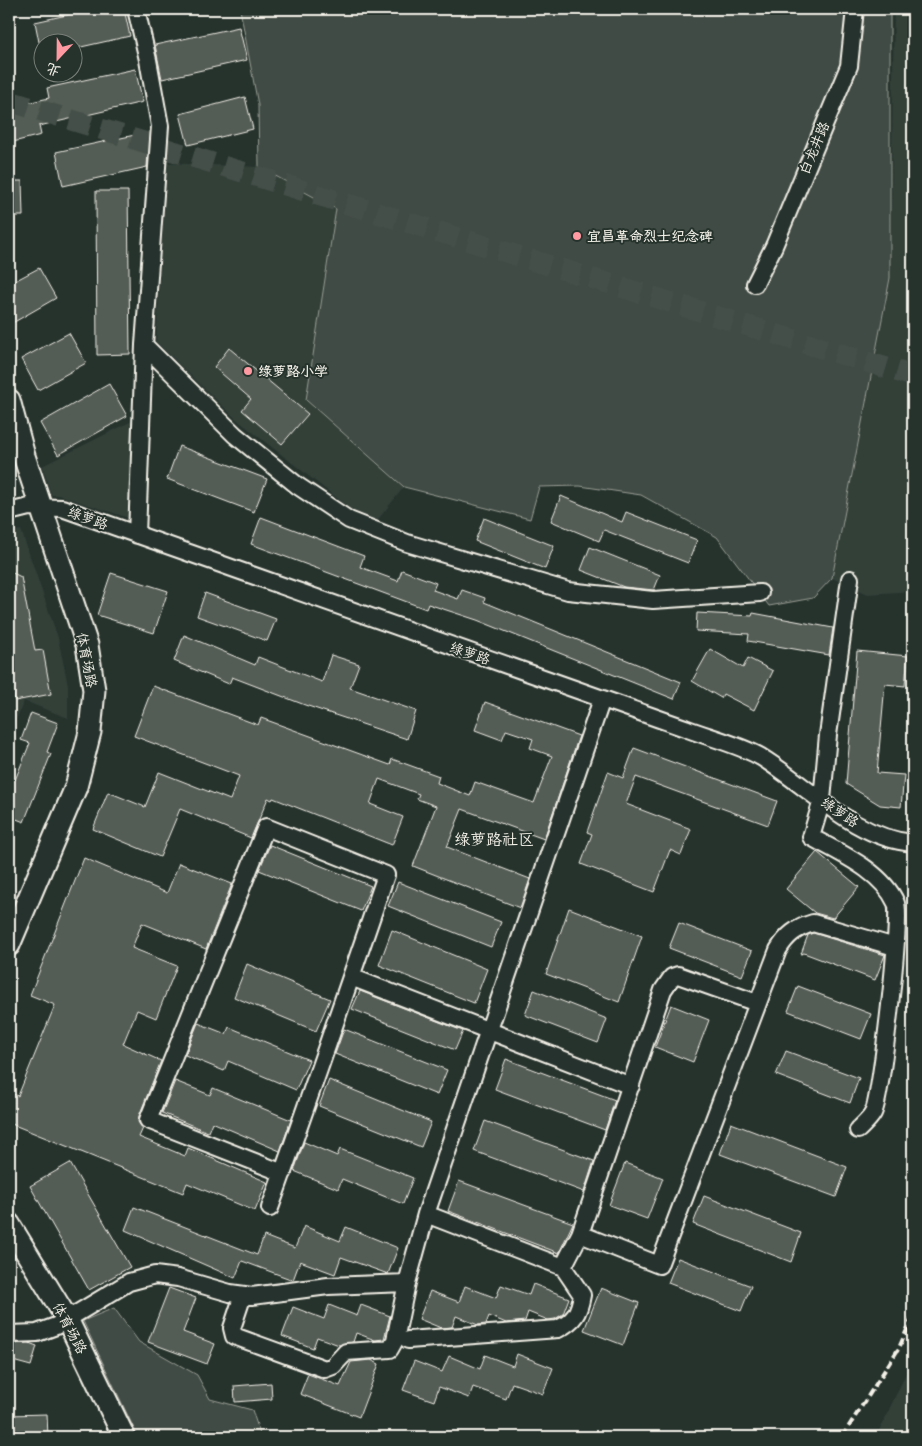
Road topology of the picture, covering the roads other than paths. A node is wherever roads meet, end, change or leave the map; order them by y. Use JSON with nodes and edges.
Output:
{"nodes":[{"id":1,"x":136,"y":9,"type":"edge"},
{"id":2,"x":855,"y":9,"type":"edge"},
{"id":3,"x":755,"y":284,"type":"dead end"},
{"id":4,"x":144,"y":345,"type":"junction"},
{"id":5,"x":9,"y":400,"type":"edge"},
{"id":6,"x":9,"y":428,"type":"edge"},
{"id":7,"x":27,"y":509,"type":"edge"},
{"id":8,"x":137,"y":535,"type":"junction"},
{"id":9,"x":850,"y":579,"type":"dead end"},
{"id":10,"x":760,"y":593,"type":"dead end"},
{"id":11,"x":602,"y":699,"type":"junction"},
{"id":12,"x":822,"y":800,"type":"junction"},
{"id":13,"x":913,"y":843,"type":"edge"},
{"id":14,"x":9,"y":920,"type":"edge"},
{"id":15,"x":9,"y":945,"type":"edge"},
{"id":16,"x":895,"y":947,"type":"junction"},
{"id":17,"x":351,"y":977,"type":"junction"},
{"id":18,"x":758,"y":1004,"type":"junction"},
{"id":19,"x":488,"y":1032,"type":"junction"},
{"id":20,"x":630,"y":1086,"type":"junction"},
{"id":21,"x":858,"y":1130,"type":"dead end"},
{"id":22,"x":282,"y":1173,"type":"junction"},
{"id":23,"x":270,"y":1208,"type":"dead end"},
{"id":24,"x":426,"y":1214,"type":"junction"},
{"id":25,"x":9,"y":1224,"type":"edge"},
{"id":26,"x":580,"y":1234,"type":"junction"},
{"id":27,"x":9,"y":1249,"type":"edge"},
{"id":28,"x":563,"y":1267,"type":"junction"},
{"id":29,"x":407,"y":1283,"type":"junction"},
{"id":30,"x":242,"y":1295,"type":"junction"},
{"id":31,"x":62,"y":1322,"type":"junction"},
{"id":32,"x":9,"y":1334,"type":"edge"},
{"id":33,"x":408,"y":1340,"type":"dead end"},
{"id":34,"x":108,"y":1437,"type":"edge"},
{"id":35,"x":124,"y":1437,"type":"edge"}],
"edges":[{"from":1,"to":4,"type":"street"},
{"from":2,"to":3,"type":"street","name":"白龙井路"},
{"from":4,"to":8,"type":"street"},
{"from":4,"to":10,"type":"street"},
{"from":5,"to":7,"type":"main road","name":"体育场路"},
{"from":6,"to":7,"type":"main road","name":"体育场路"},
{"from":7,"to":8,"type":"street","name":"绿萝路"},
{"from":7,"to":14,"type":"main road","name":"体育场路"},
{"from":7,"to":15,"type":"main road","name":"体育场路"},
{"from":8,"to":11,"type":"street","name":"绿萝路"},
{"from":9,"to":12,"type":"street"},
{"from":11,"to":12,"type":"street","name":"绿萝路"},
{"from":11,"to":19,"type":"street"},
{"from":12,"to":13,"type":"street","name":"绿萝路"},
{"from":12,"to":16,"type":"street"},
{"from":16,"to":18,"type":"street"},
{"from":16,"to":21,"type":"street"},
{"from":17,"to":19,"type":"street"},
{"from":17,"to":22,"type":"street"},
{"from":17,"to":22,"type":"street"},
{"from":18,"to":20,"type":"street"},
{"from":18,"to":26,"type":"street"},
{"from":19,"to":20,"type":"street"},
{"from":19,"to":24,"type":"street"},
{"from":20,"to":26,"type":"street"},
{"from":22,"to":23,"type":"street"},
{"from":24,"to":28,"type":"street"},
{"from":24,"to":29,"type":"street"},
{"from":25,"to":31,"type":"main road","name":"体育场路"},
{"from":26,"to":28,"type":"street"},
{"from":27,"to":31,"type":"main road","name":"体育场路"},
{"from":28,"to":33,"type":"street"},
{"from":29,"to":30,"type":"street"},
{"from":29,"to":30,"type":"street"},
{"from":30,"to":31,"type":"street"},
{"from":31,"to":32,"type":"street"},
{"from":31,"to":34,"type":"main road","name":"体育场路"},
{"from":31,"to":35,"type":"main road","name":"体育场路"}]}
